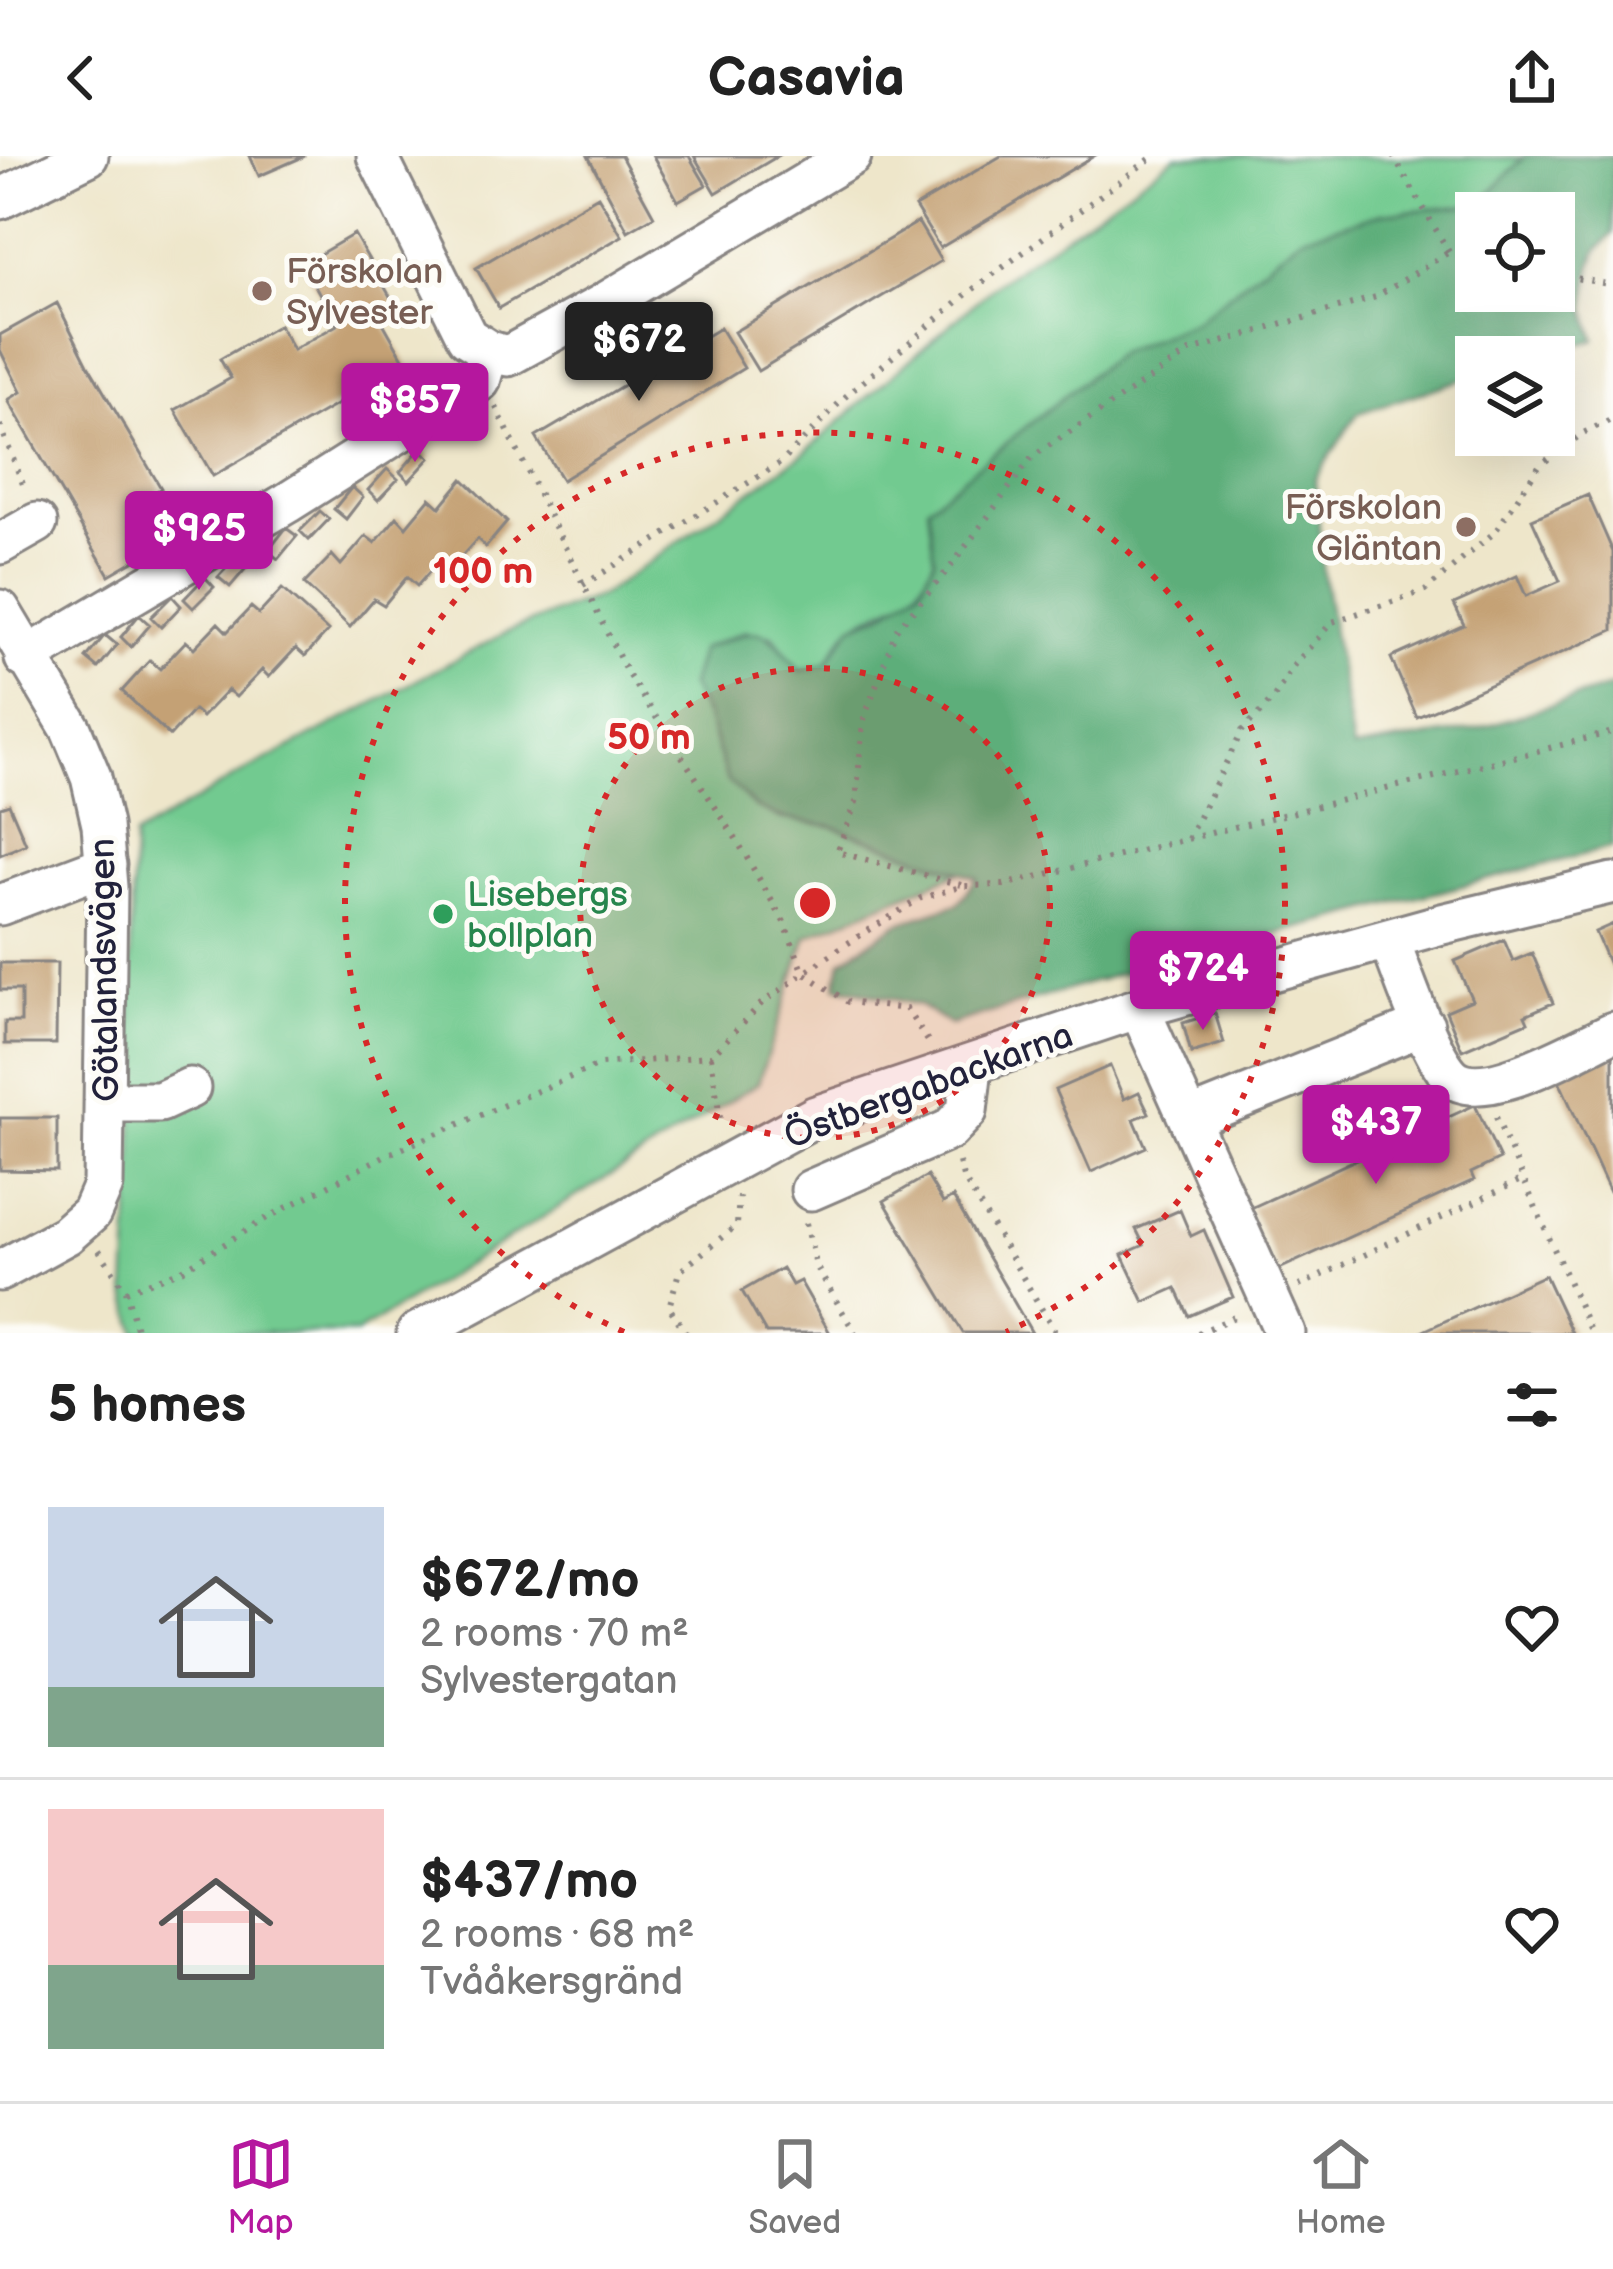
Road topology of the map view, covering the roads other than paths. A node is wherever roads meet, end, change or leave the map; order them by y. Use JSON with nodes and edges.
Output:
{"nodes":[{"id":1,"x":88,"y":156,"type":"edge"},
{"id":2,"x":376,"y":156,"type":"edge"},
{"id":3,"x":851,"y":156,"type":"edge"},
{"id":4,"x":0,"y":199,"type":"edge"},
{"id":5,"x":485,"y":364,"type":"junction"},
{"id":6,"x":37,"y":524,"type":"dead end"},
{"id":7,"x":0,"y":544,"type":"edge"},
{"id":8,"x":0,"y":610,"type":"edge"},
{"id":9,"x":25,"y":658,"type":"junction"},
{"id":10,"x":106,"y":866,"type":"junction"},
{"id":11,"x":1613,"y":883,"type":"edge"},
{"id":12,"x":0,"y":905,"type":"edge"},
{"id":13,"x":1389,"y":939,"type":"junction"},
{"id":14,"x":1139,"y":1007,"type":"junction"},
{"id":15,"x":1424,"y":1025,"type":"junction"},
{"id":16,"x":1613,"y":1032,"type":"edge"},
{"id":17,"x":972,"y":1067,"type":"junction"},
{"id":18,"x":190,"y":1088,"type":"dead end"},
{"id":19,"x":104,"y":1102,"type":"junction"},
{"id":20,"x":1189,"y":1119,"type":"junction"},
{"id":21,"x":811,"y":1190,"type":"road end"},
{"id":22,"x":0,"y":1271,"type":"edge"},
{"id":23,"x":1277,"y":1317,"type":"edge"},
{"id":24,"x":417,"y":1333,"type":"edge"}],
"edges":[{"from":1,"to":4,"type":"street"},
{"from":2,"to":5,"type":"street"},
{"from":3,"to":5,"type":"street"},
{"from":5,"to":9,"type":"street"},
{"from":6,"to":7,"type":"street"},
{"from":8,"to":9,"type":"street","name":"Götalandsvägen"},
{"from":9,"to":10,"type":"street","name":"Götalandsvägen"},
{"from":10,"to":12,"type":"street"},
{"from":10,"to":19,"type":"street","name":"Götalandsvägen"},
{"from":11,"to":13,"type":"street","name":"Östbergabackarna"},
{"from":13,"to":14,"type":"street","name":"Östbergabackarna"},
{"from":13,"to":15,"type":"street"},
{"from":14,"to":17,"type":"street","name":"Östbergabackarna"},
{"from":14,"to":20,"type":"street"},
{"from":15,"to":16,"type":"street"},
{"from":15,"to":20,"type":"street"},
{"from":17,"to":21,"type":"street"},
{"from":17,"to":24,"type":"street","name":"Östbergabackarna"},
{"from":18,"to":19,"type":"street"},
{"from":19,"to":22,"type":"street","name":"Götalandsvägen"},
{"from":20,"to":23,"type":"street"}]}
